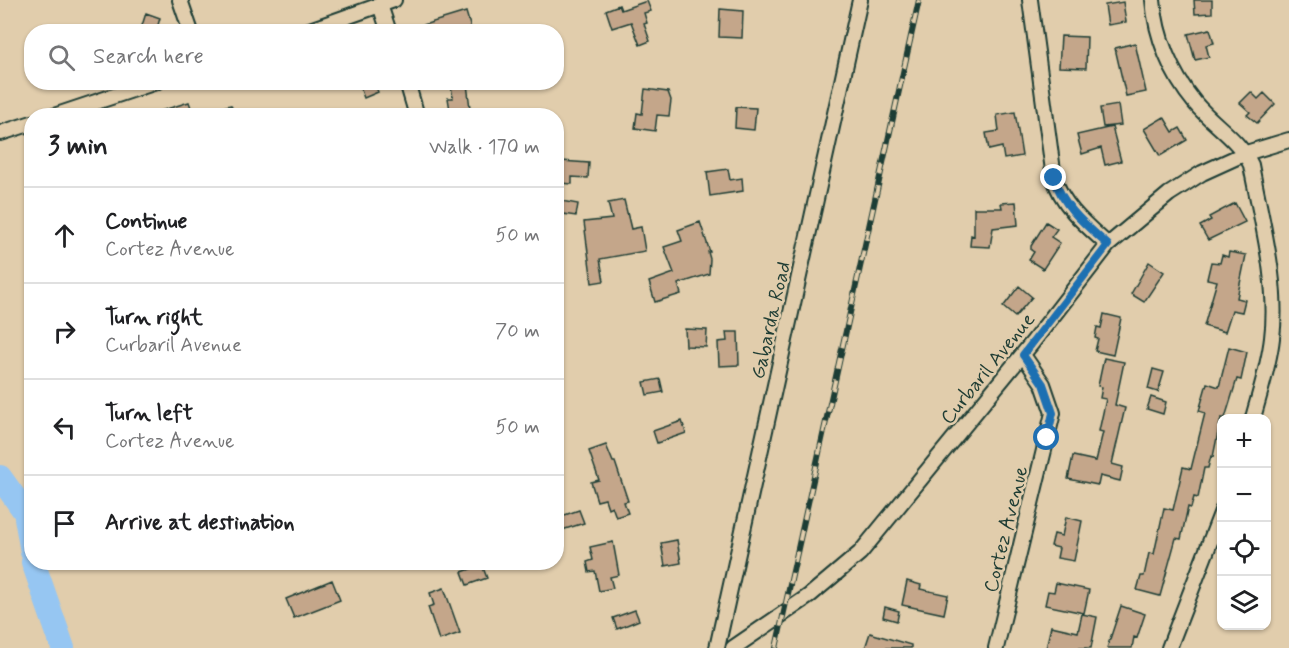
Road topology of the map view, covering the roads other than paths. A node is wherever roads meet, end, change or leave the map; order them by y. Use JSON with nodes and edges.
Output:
{"nodes":[{"id":1,"x":180,"y":0,"type":"edge"},
{"id":2,"x":394,"y":0,"type":"edge"},
{"id":3,"x":860,"y":0,"type":"edge"},
{"id":4,"x":1030,"y":0,"type":"edge"},
{"id":5,"x":1153,"y":0,"type":"edge"},
{"id":6,"x":380,"y":5,"type":"junction"},
{"id":7,"x":188,"y":24,"type":"edge"},
{"id":8,"x":327,"y":24,"type":"edge"},
{"id":9,"x":386,"y":24,"type":"edge"},
{"id":10,"x":132,"y":90,"type":"edge"},
{"id":11,"x":409,"y":90,"type":"edge"},
{"id":12,"x":78,"y":108,"type":"edge"},
{"id":13,"x":415,"y":108,"type":"edge"},
{"id":14,"x":24,"y":126,"type":"edge"},
{"id":15,"x":1,"y":133,"type":"edge"},
{"id":16,"x":1289,"y":140,"type":"edge"},
{"id":17,"x":1246,"y":153,"type":"junction"},
{"id":18,"x":1108,"y":245,"type":"junction"},
{"id":19,"x":1023,"y":355,"type":"junction"},
{"id":20,"x":1255,"y":414,"type":"edge"},
{"id":21,"x":1217,"y":521,"type":"edge"},
{"id":22,"x":717,"y":648,"type":"edge"},
{"id":23,"x":733,"y":648,"type":"edge"},
{"id":24,"x":996,"y":648,"type":"edge"},
{"id":25,"x":1168,"y":648,"type":"edge"}],
"edges":[{"from":1,"to":7,"type":"street"},
{"from":2,"to":6,"type":"street"},
{"from":3,"to":22,"type":"street","name":"Gabarda Road"},
{"from":4,"to":18,"type":"street"},
{"from":5,"to":17,"type":"street"},
{"from":6,"to":8,"type":"street"},
{"from":6,"to":9,"type":"street"},
{"from":10,"to":12,"type":"street"},
{"from":11,"to":13,"type":"street"},
{"from":14,"to":15,"type":"street"},
{"from":16,"to":17,"type":"street","name":"Curbaril Avenue"},
{"from":17,"to":18,"type":"street","name":"Curbaril Avenue"},
{"from":17,"to":20,"type":"street"},
{"from":18,"to":19,"type":"street","name":"Curbaril Avenue"},
{"from":19,"to":23,"type":"street","name":"Curbaril Avenue"},
{"from":19,"to":24,"type":"street","name":"Cortez Avenue"},
{"from":21,"to":25,"type":"street"}]}
